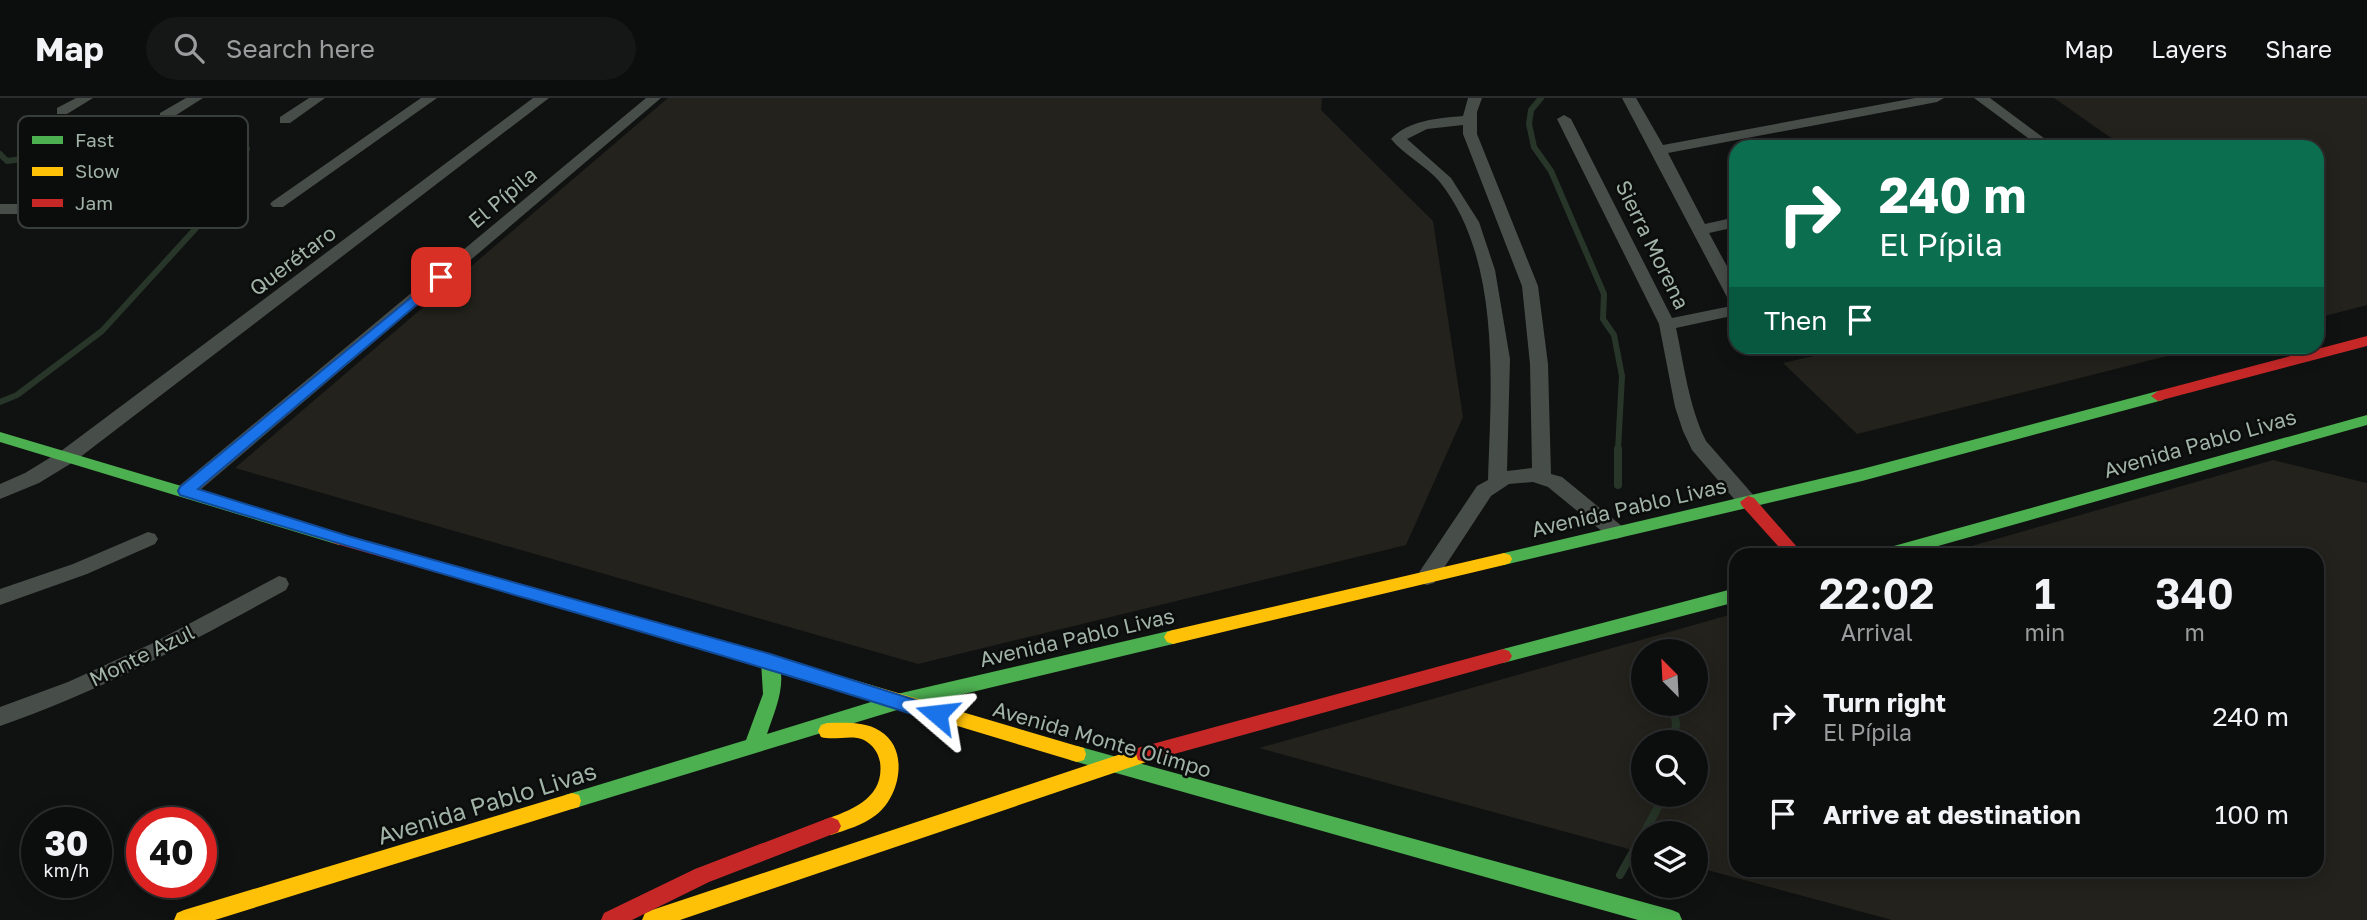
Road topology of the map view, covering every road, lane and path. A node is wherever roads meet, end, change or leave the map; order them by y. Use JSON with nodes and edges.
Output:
{"nodes":[{"id":1,"x":86,"y":98,"type":"edge"},
{"id":2,"x":195,"y":98,"type":"edge"},
{"id":3,"x":318,"y":98,"type":"edge"},
{"id":4,"x":430,"y":98,"type":"edge"},
{"id":5,"x":542,"y":98,"type":"edge"},
{"id":6,"x":654,"y":98,"type":"edge"},
{"id":7,"x":1475,"y":98,"type":"edge"},
{"id":8,"x":1629,"y":98,"type":"edge"},
{"id":9,"x":1937,"y":98,"type":"edge"},
{"id":10,"x":1981,"y":98,"type":"edge"},
{"id":11,"x":62,"y":111,"type":"dead end"},
{"id":12,"x":164,"y":116,"type":"dead end"},
{"id":13,"x":1564,"y":119,"type":"dead end"},
{"id":14,"x":285,"y":120,"type":"dead end"},
{"id":15,"x":1470,"y":120,"type":"junction"},
{"id":16,"x":2039,"y":140,"type":"edge"},
{"id":17,"x":1660,"y":150,"type":"junction"},
{"id":18,"x":278,"y":204,"type":"dead end"},
{"id":19,"x":0,"y":209,"type":"edge"},
{"id":20,"x":18,"y":209,"type":"edge"},
{"id":21,"x":1729,"y":224,"type":"edge"},
{"id":22,"x":1700,"y":230,"type":"junction"},
{"id":23,"x":1729,"y":286,"type":"edge"},
{"id":24,"x":1729,"y":311,"type":"edge"},
{"id":25,"x":1667,"y":324,"type":"junction"},
{"id":26,"x":2367,"y":341,"type":"edge"},
{"id":27,"x":2324,"y":352,"type":"edge"},
{"id":28,"x":2318,"y":354,"type":"edge"},
{"id":29,"x":2367,"y":420,"type":"edge"},
{"id":30,"x":1,"y":437,"type":"edge"},
{"id":31,"x":68,"y":456,"type":"junction"},
{"id":32,"x":1542,"y":478,"type":"junction"},
{"id":33,"x":1497,"y":484,"type":"junction"},
{"id":34,"x":186,"y":491,"type":"junction"},
{"id":35,"x":0,"y":492,"type":"edge"},
{"id":36,"x":1748,"y":502,"type":"junction"},
{"id":37,"x":1616,"y":532,"type":"junction"},
{"id":38,"x":148,"y":539,"type":"dead end"},
{"id":39,"x":1790,"y":548,"type":"edge"},
{"id":40,"x":1908,"y":548,"type":"edge"},
{"id":41,"x":1427,"y":577,"type":"junction"},
{"id":42,"x":279,"y":584,"type":"dead end"},
{"id":43,"x":0,"y":597,"type":"edge"},
{"id":44,"x":1729,"y":597,"type":"edge"},
{"id":45,"x":770,"y":661,"type":"junction"},
{"id":46,"x":897,"y":702,"type":"junction"},
{"id":47,"x":0,"y":718,"type":"edge"},
{"id":48,"x":803,"y":731,"type":"junction"},
{"id":49,"x":753,"y":746,"type":"junction"},
{"id":50,"x":1110,"y":764,"type":"junction"},
{"id":51,"x":1602,"y":910,"type":"edge"},
{"id":52,"x":184,"y":920,"type":"edge"},
{"id":53,"x":611,"y":920,"type":"edge"},
{"id":54,"x":652,"y":920,"type":"edge"},
{"id":55,"x":1672,"y":920,"type":"edge"}],
"edges":[{"from":1,"to":11,"type":"street"},
{"from":2,"to":12,"type":"street"},
{"from":3,"to":14,"type":"street"},
{"from":4,"to":18,"type":"street"},
{"from":5,"to":31,"type":"street","name":"Querétaro"},
{"from":6,"to":34,"type":"street","name":"El Pípila"},
{"from":7,"to":15,"type":"street"},
{"from":8,"to":17,"type":"street"},
{"from":9,"to":17,"type":"street"},
{"from":10,"to":16,"type":"street"},
{"from":13,"to":25,"type":"street","name":"Sierra Morena"},
{"from":15,"to":32,"type":"street"},
{"from":15,"to":33,"type":"street"},
{"from":17,"to":22,"type":"street"},
{"from":19,"to":20,"type":"street"},
{"from":21,"to":22,"type":"street"},
{"from":22,"to":23,"type":"street"},
{"from":24,"to":25,"type":"street"},
{"from":25,"to":36,"type":"street","name":"Sierra Morena"},
{"from":26,"to":27,"type":"main road","name":"Avenida Pablo Livas"},
{"from":28,"to":36,"type":"main road","name":"Avenida Pablo Livas"},
{"from":29,"to":40,"type":"main road","name":"Avenida Pablo Livas"},
{"from":30,"to":31,"type":"main road","name":"Avenida Monte Olimpo"},
{"from":31,"to":34,"type":"main road","name":"Avenida Monte Olimpo"},
{"from":31,"to":35,"type":"street","name":"Querétaro"},
{"from":32,"to":33,"type":"street"},
{"from":32,"to":37,"type":"street"},
{"from":33,"to":41,"type":"street"},
{"from":34,"to":45,"type":"main road","name":"Avenida Monte Olimpo"},
{"from":36,"to":37,"type":"main road","name":"Avenida Pablo Livas"},
{"from":36,"to":39,"type":"main road"},
{"from":37,"to":41,"type":"main road","name":"Avenida Pablo Livas"},
{"from":38,"to":43,"type":"street"},
{"from":41,"to":46,"type":"main road","name":"Avenida Pablo Livas"},
{"from":42,"to":47,"type":"street","name":"Monte Azul"},
{"from":44,"to":50,"type":"main road"},
{"from":45,"to":46,"type":"main road","name":"Avenida Monte Olimpo"},
{"from":45,"to":49,"type":"main road"},
{"from":46,"to":48,"type":"main road","name":"Avenida Pablo Livas"},
{"from":46,"to":50,"type":"main road","name":"Avenida Monte Olimpo"},
{"from":48,"to":49,"type":"main road","name":"Avenida Pablo Livas"},
{"from":48,"to":53,"type":"main road"},
{"from":49,"to":52,"type":"main road","name":"Avenida Pablo Livas"},
{"from":50,"to":51,"type":"main road","name":"Avenida Monte Olimpo"},
{"from":50,"to":54,"type":"main road"},
{"from":51,"to":55,"type":"main road","name":"Avenida Monte Olimpo"}]}
